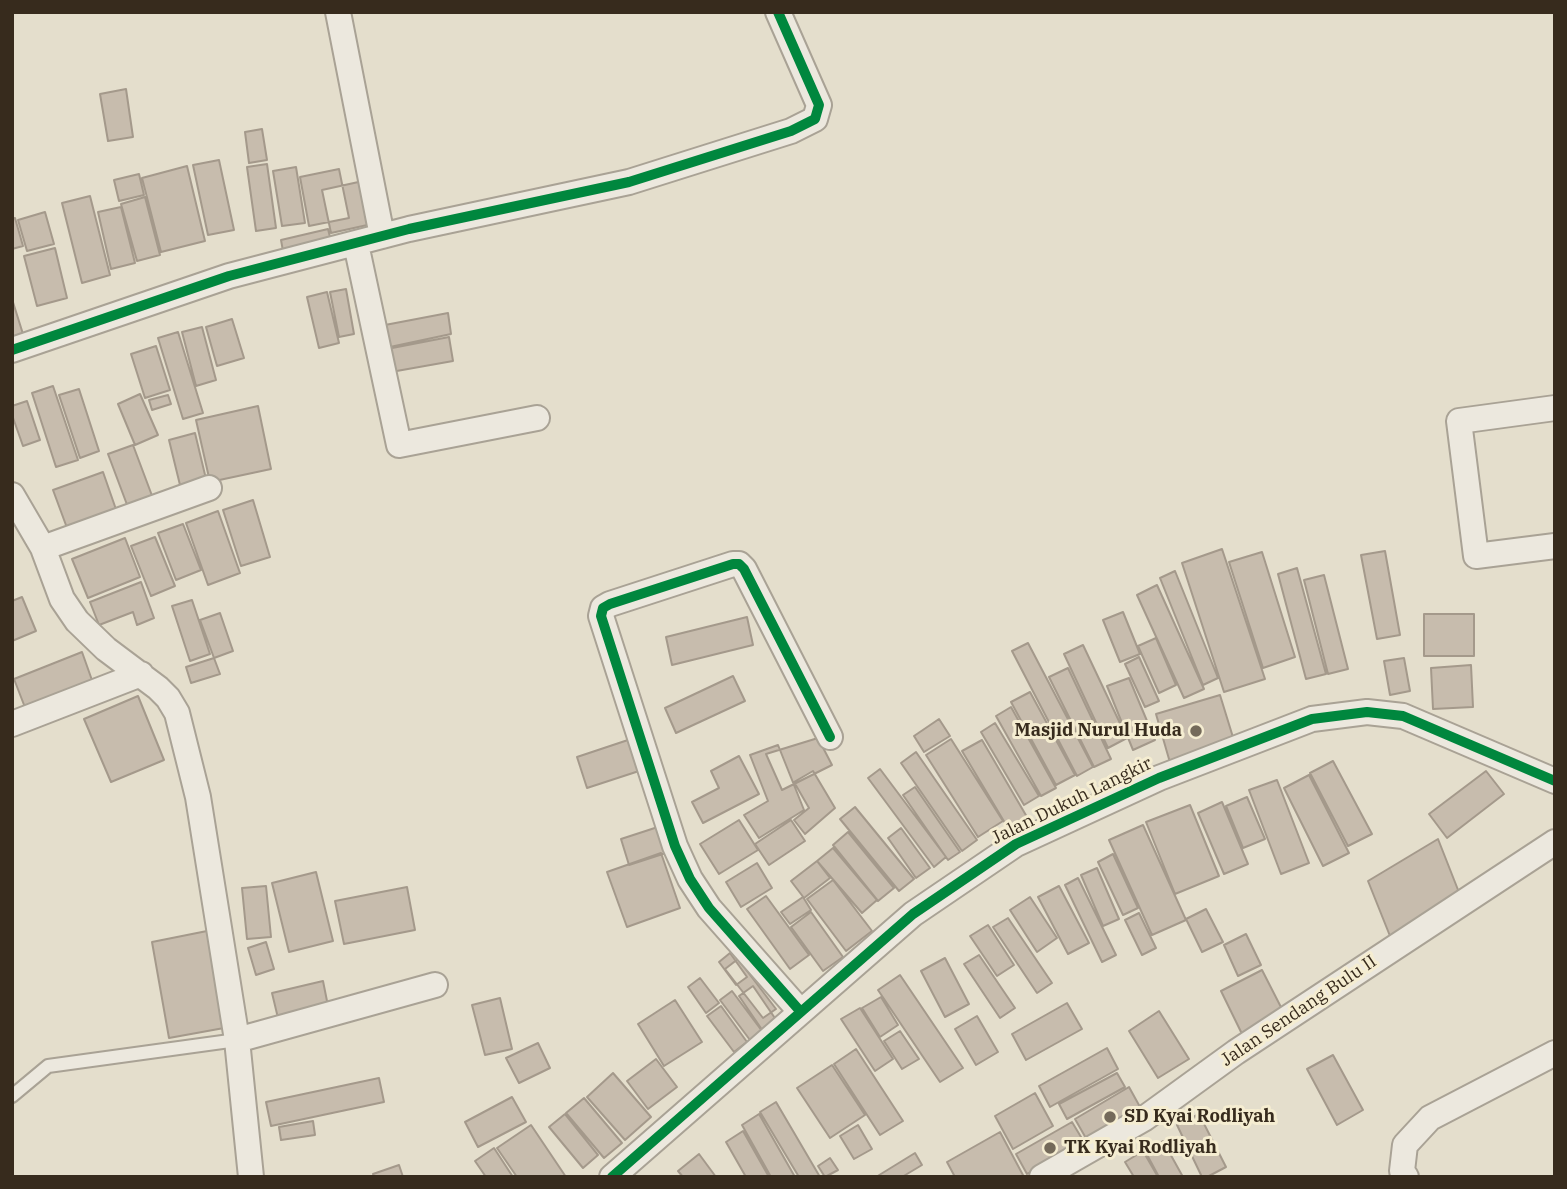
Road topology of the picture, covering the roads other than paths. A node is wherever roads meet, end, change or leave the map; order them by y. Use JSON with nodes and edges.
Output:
{"nodes":[{"id":1,"x":338,"y":12,"type":"edge"},
{"id":2,"x":778,"y":12,"type":"edge"},
{"id":3,"x":382,"y":236,"type":"junction"},
{"id":4,"x":356,"y":244,"type":"junction"},
{"id":5,"x":12,"y":350,"type":"edge"},
{"id":6,"x":1555,"y":408,"type":"edge"},
{"id":7,"x":537,"y":418,"type":"dead end"},
{"id":8,"x":209,"y":488,"type":"dead end"},
{"id":9,"x":12,"y":495,"type":"edge"},
{"id":10,"x":1555,"y":546,"type":"edge"},
{"id":11,"x":43,"y":548,"type":"junction"},
{"id":12,"x":141,"y":674,"type":"junction"},
{"id":13,"x":12,"y":724,"type":"edge"},
{"id":14,"x":830,"y":737,"type":"dead end"},
{"id":15,"x":1555,"y":781,"type":"edge"},
{"id":16,"x":1555,"y":842,"type":"edge"},
{"id":17,"x":435,"y":985,"type":"dead end"},
{"id":18,"x":800,"y":1011,"type":"junction"},
{"id":19,"x":237,"y":1040,"type":"junction"},
{"id":20,"x":1555,"y":1052,"type":"edge"},
{"id":21,"x":12,"y":1096,"type":"edge"},
{"id":22,"x":251,"y":1177,"type":"edge"},
{"id":23,"x":612,"y":1177,"type":"edge"},
{"id":24,"x":1042,"y":1177,"type":"edge"},
{"id":25,"x":1406,"y":1177,"type":"edge"}],
"edges":[{"from":1,"to":3,"type":"street"},
{"from":2,"to":3,"type":"street"},
{"from":3,"to":4,"type":"street"},
{"from":4,"to":5,"type":"street"},
{"from":4,"to":7,"type":"street"},
{"from":6,"to":10,"type":"street"},
{"from":8,"to":11,"type":"street"},
{"from":9,"to":11,"type":"street"},
{"from":11,"to":12,"type":"street"},
{"from":12,"to":13,"type":"street"},
{"from":12,"to":19,"type":"street"},
{"from":14,"to":18,"type":"street"},
{"from":15,"to":18,"type":"street","name":"Jalan Dukuh Langkir"},
{"from":16,"to":24,"type":"street","name":"Jalan Sendang Bulu II"},
{"from":17,"to":19,"type":"street"},
{"from":18,"to":23,"type":"street","name":"Jalan Dukuh Langkir"},
{"from":19,"to":21,"type":"lane"},
{"from":19,"to":22,"type":"street"},
{"from":20,"to":25,"type":"street"}]}
